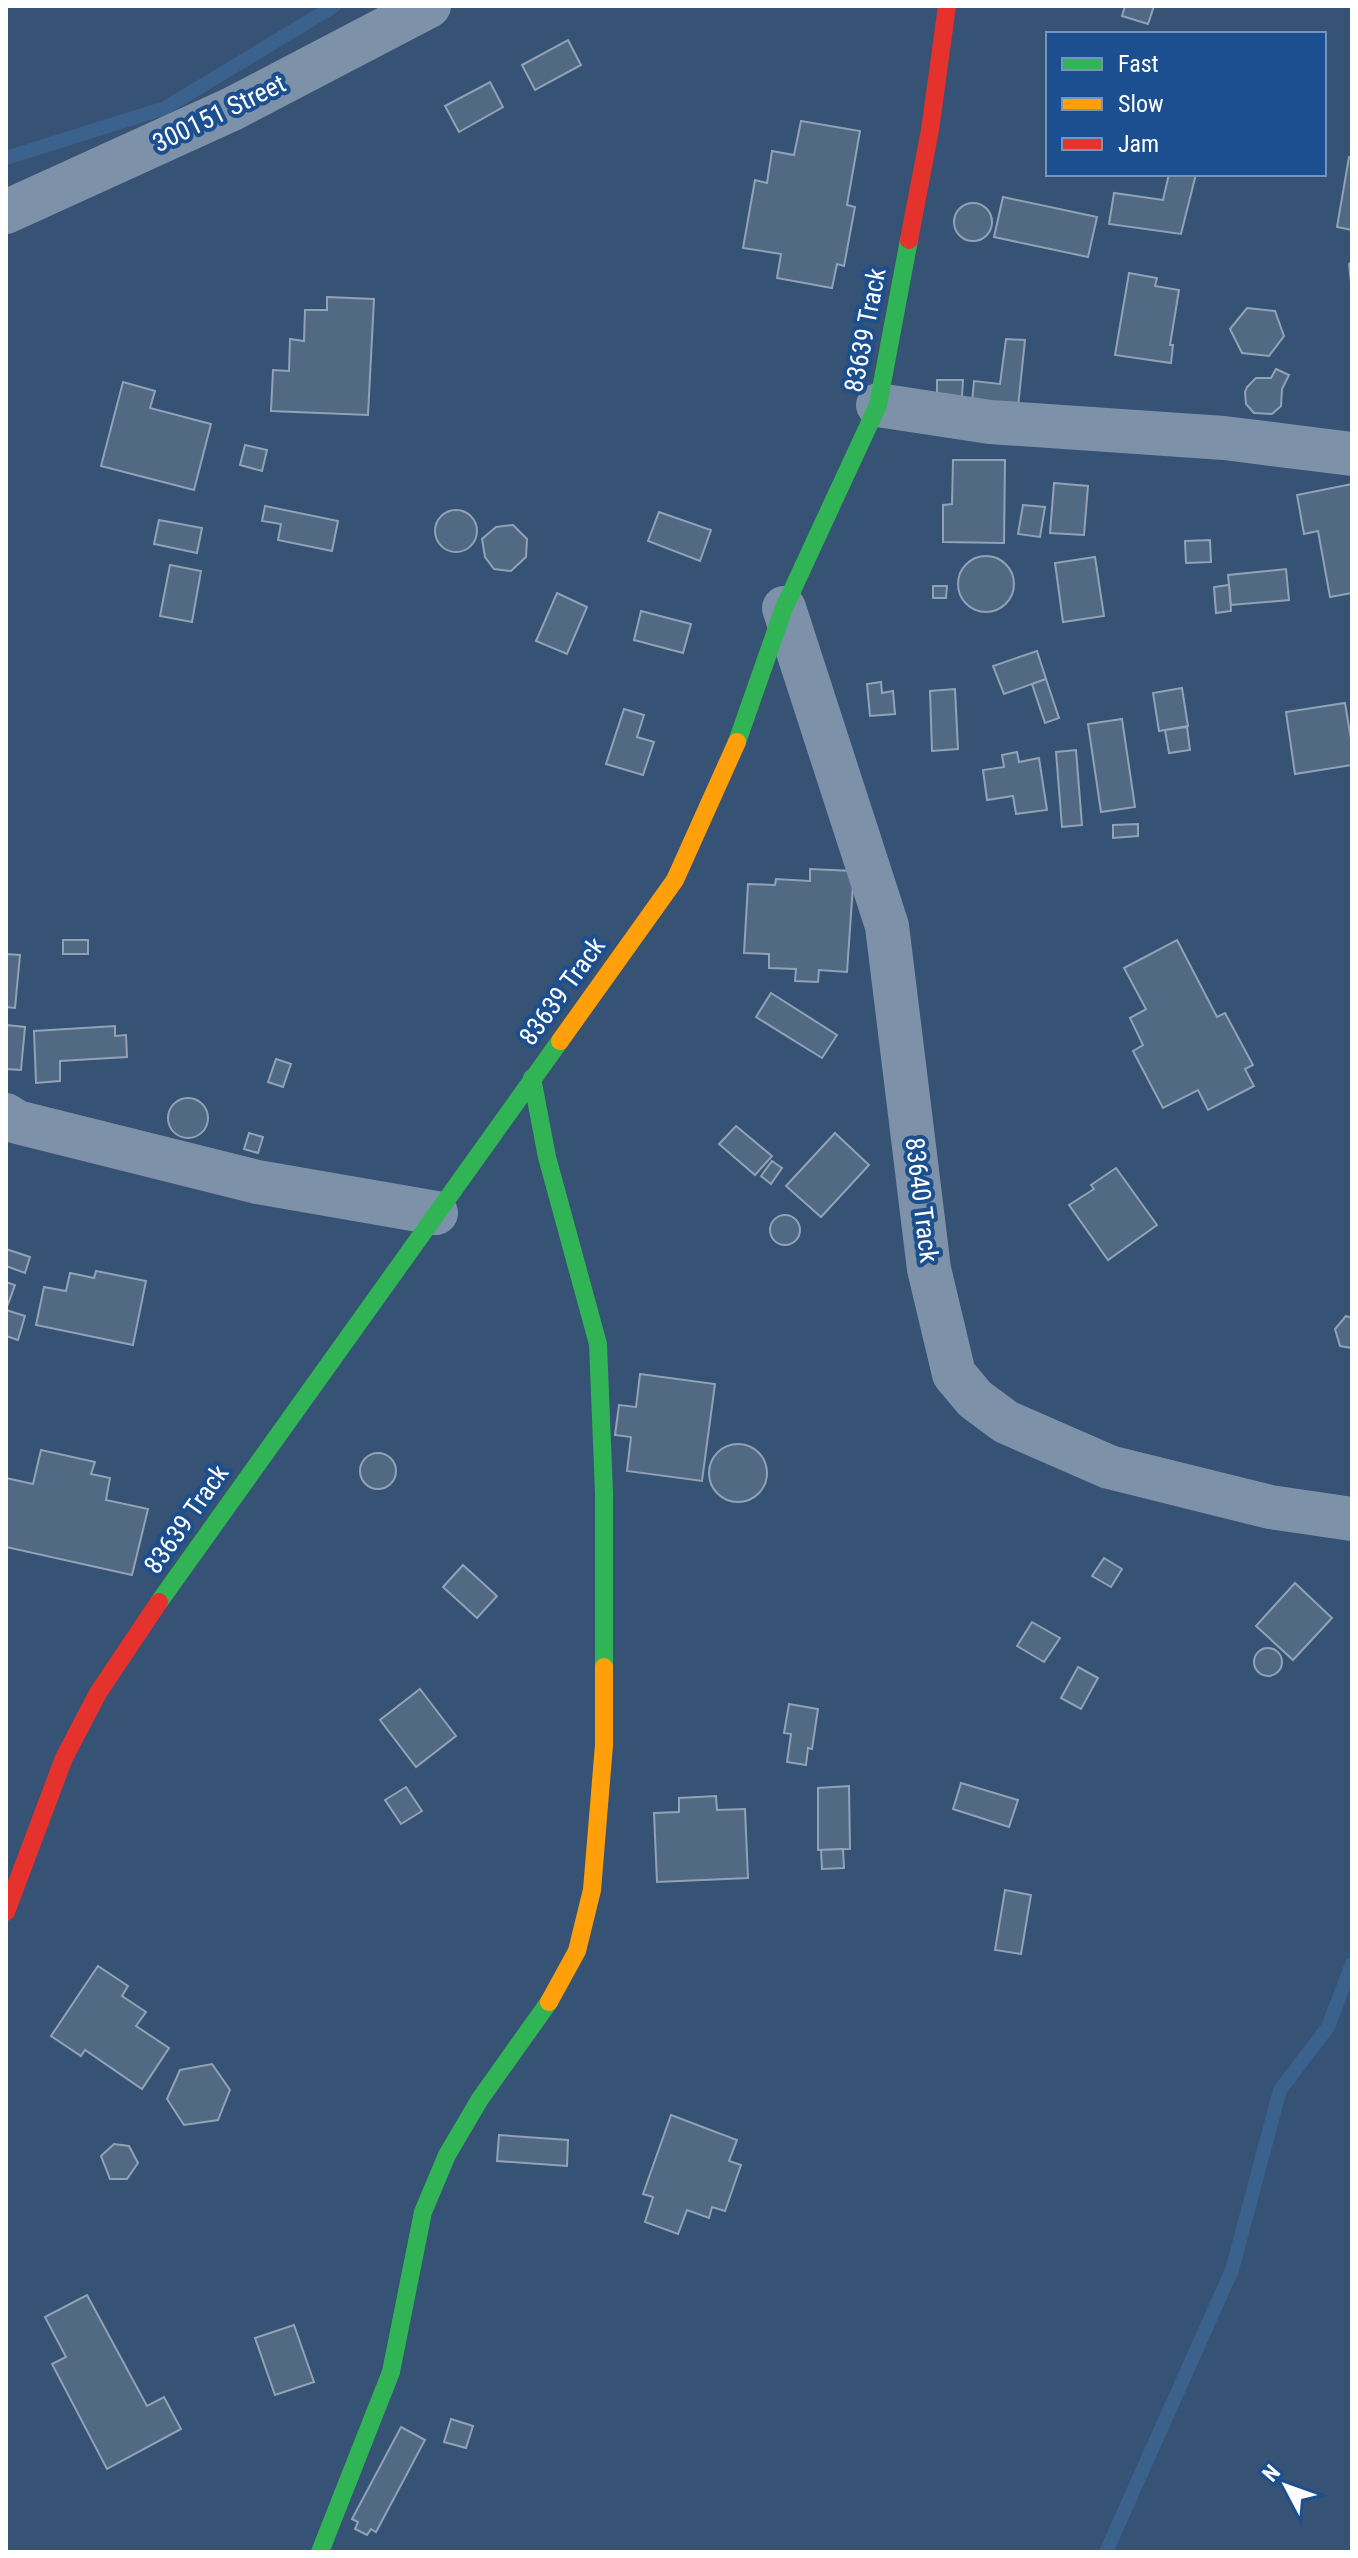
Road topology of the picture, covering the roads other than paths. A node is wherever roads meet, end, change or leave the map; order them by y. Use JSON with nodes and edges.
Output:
{"nodes":[{"id":1,"x":429,"y":6,"type":"edge"},
{"id":2,"x":947,"y":6,"type":"edge"},
{"id":3,"x":6,"y":212,"type":"edge"},
{"id":4,"x":878,"y":405,"type":"junction"},
{"id":5,"x":1352,"y":454,"type":"edge"},
{"id":6,"x":784,"y":608,"type":"junction"},
{"id":7,"x":532,"y":1078,"type":"junction"},
{"id":8,"x":6,"y":1115,"type":"edge"},
{"id":9,"x":436,"y":1213,"type":"junction"},
{"id":10,"x":1352,"y":1519,"type":"edge"},
{"id":11,"x":6,"y":1912,"type":"edge"},
{"id":12,"x":320,"y":2552,"type":"edge"}],
"edges":[{"from":1,"to":3,"type":"street","name":"300151 Street"},
{"from":2,"to":4,"type":"street","name":"83639 Track"},
{"from":4,"to":5,"type":"street"},
{"from":4,"to":6,"type":"street","name":"83639 Track"},
{"from":6,"to":7,"type":"street","name":"83639 Track"},
{"from":6,"to":10,"type":"street","name":"83640 Track"},
{"from":7,"to":9,"type":"street","name":"83639 Track"},
{"from":7,"to":12,"type":"street"},
{"from":8,"to":9,"type":"street"},
{"from":9,"to":11,"type":"street","name":"83639 Track"}]}
